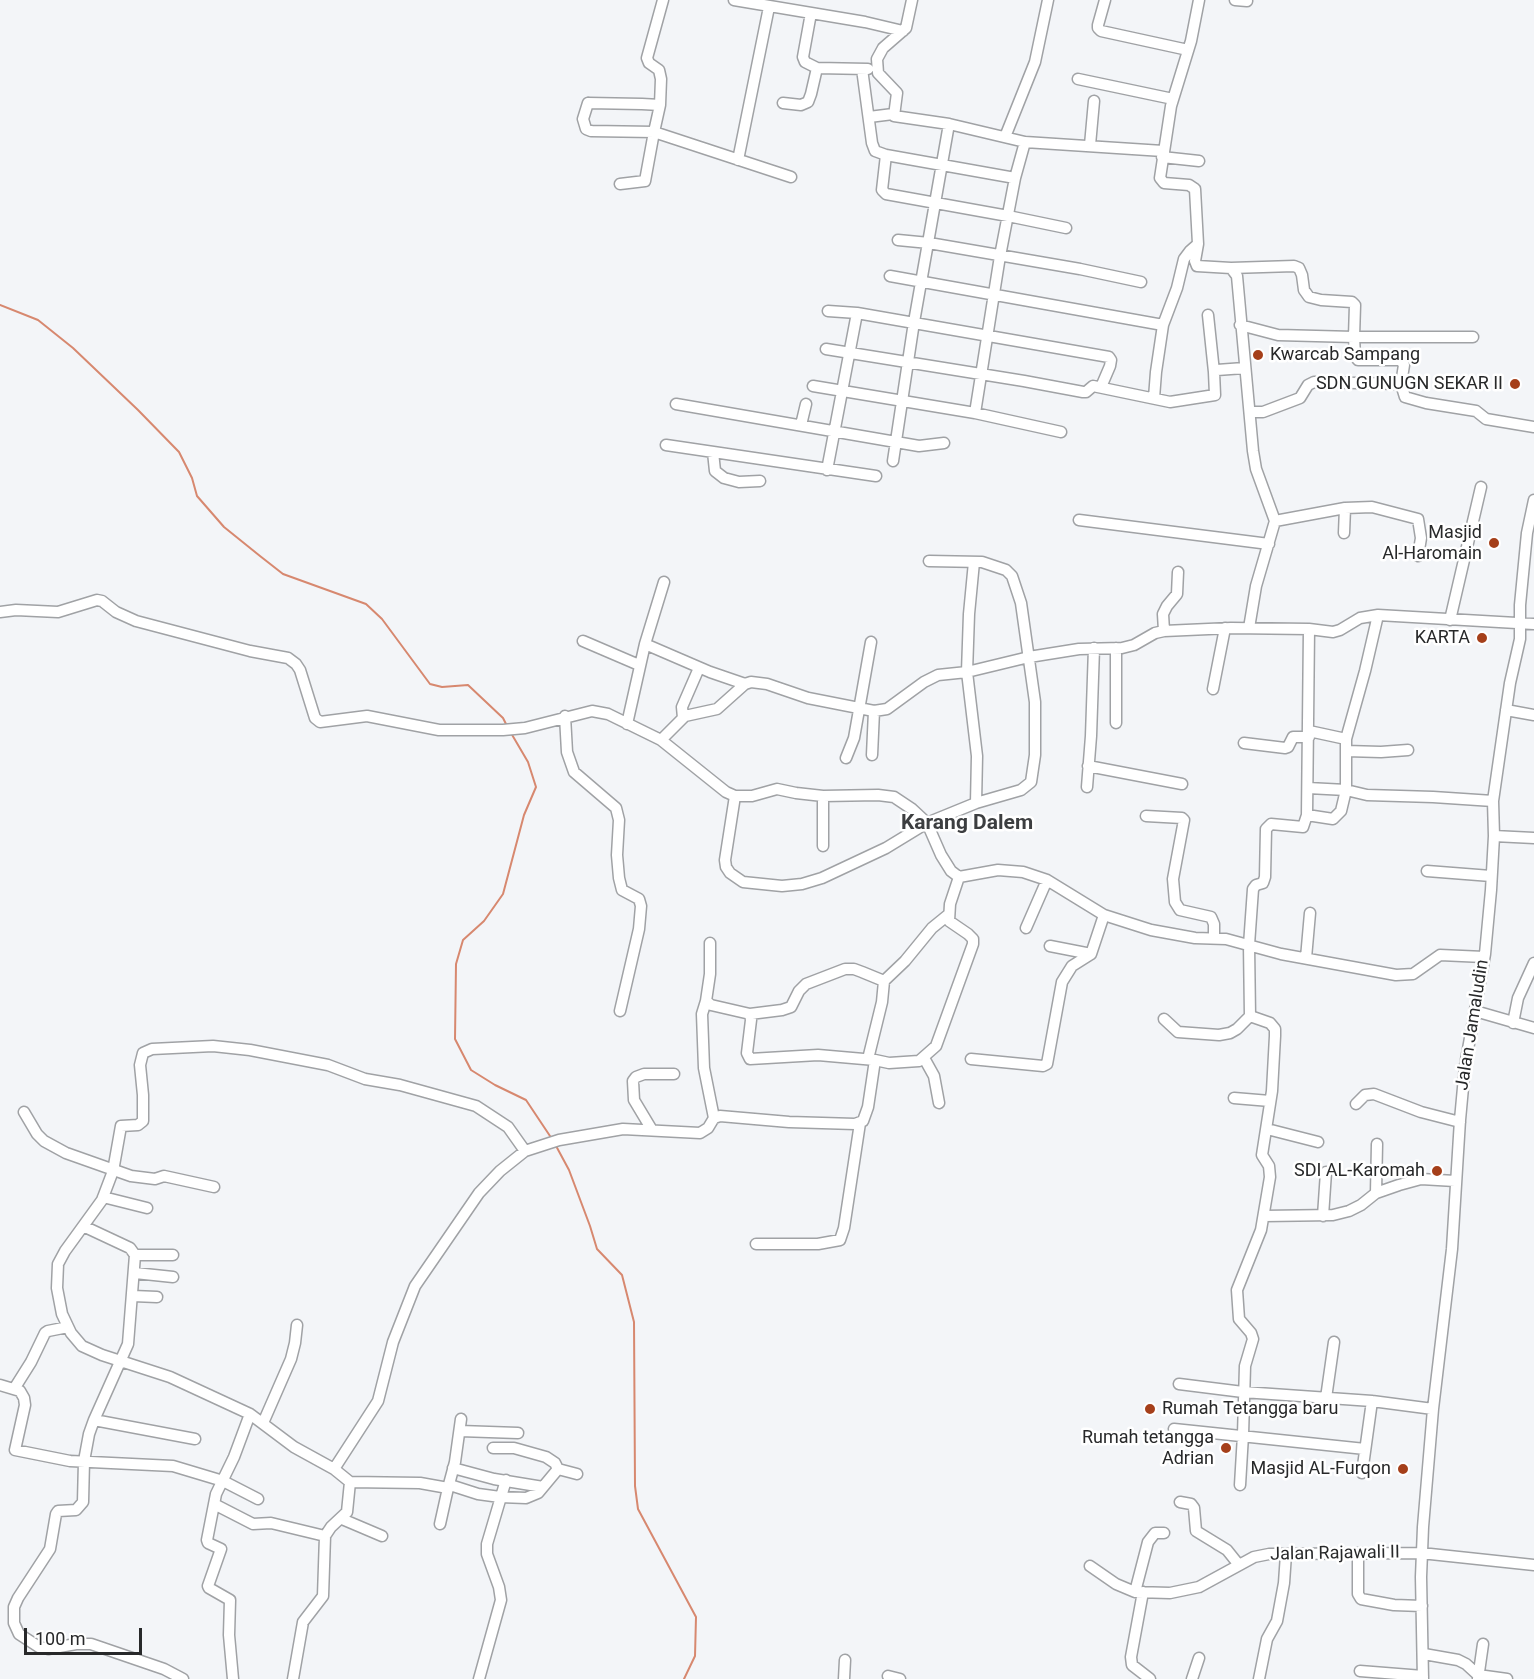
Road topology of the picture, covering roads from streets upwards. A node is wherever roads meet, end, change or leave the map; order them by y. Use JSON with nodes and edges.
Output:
{"nodes":[{"id":1,"x":663,"y":0,"type":"edge"},
{"id":2,"x":734,"y":0,"type":"edge"},
{"id":3,"x":912,"y":0,"type":"edge"},
{"id":4,"x":1048,"y":0,"type":"edge"},
{"id":5,"x":1105,"y":0,"type":"edge"},
{"id":6,"x":1199,"y":0,"type":"edge"},
{"id":7,"x":757,"y":2,"type":"edge"},
{"id":8,"x":769,"y":7,"type":"junction"},
{"id":9,"x":811,"y":13,"type":"junction"},
{"id":10,"x":903,"y":31,"type":"junction"},
{"id":11,"x":1188,"y":50,"type":"junction"},
{"id":12,"x":817,"y":68,"type":"junction"},
{"id":13,"x":862,"y":69,"type":"junction"},
{"id":14,"x":876,"y":70,"type":"junction"},
{"id":15,"x":1078,"y":79,"type":"dead end"},
{"id":16,"x":1173,"y":99,"type":"junction"},
{"id":17,"x":1094,"y":101,"type":"dead end"},
{"id":18,"x":783,"y":103,"type":"dead end"},
{"id":19,"x":660,"y":105,"type":"junction"},
{"id":20,"x":893,"y":114,"type":"junction"},
{"id":21,"x":869,"y":117,"type":"junction"},
{"id":22,"x":950,"y":124,"type":"junction"},
{"id":23,"x":654,"y":132,"type":"junction"},
{"id":24,"x":1005,"y":137,"type":"junction"},
{"id":25,"x":1025,"y":142,"type":"junction"},
{"id":26,"x":1090,"y":145,"type":"junction"},
{"id":27,"x":1163,"y":154,"type":"junction"},
{"id":28,"x":886,"y":155,"type":"junction"},
{"id":29,"x":738,"y":160,"type":"junction"},
{"id":30,"x":1199,"y":161,"type":"dead end"},
{"id":31,"x":942,"y":165,"type":"junction"},
{"id":32,"x":791,"y":177,"type":"dead end"},
{"id":33,"x":1016,"y":178,"type":"junction"},
{"id":34,"x":620,"y":184,"type":"dead end"},
{"id":35,"x":935,"y":202,"type":"junction"},
{"id":36,"x":1008,"y":216,"type":"junction"},
{"id":37,"x":1066,"y":228,"type":"dead end"},
{"id":38,"x":898,"y":240,"type":"dead end"},
{"id":39,"x":930,"y":243,"type":"junction"},
{"id":40,"x":1198,"y":244,"type":"junction"},
{"id":41,"x":1000,"y":256,"type":"junction"},
{"id":42,"x":1231,"y":268,"type":"junction"},
{"id":43,"x":890,"y":276,"type":"dead end"},
{"id":44,"x":922,"y":282,"type":"junction"},
{"id":45,"x":1142,"y":282,"type":"dead end"},
{"id":46,"x":995,"y":294,"type":"junction"},
{"id":47,"x":828,"y":311,"type":"dead end"},
{"id":48,"x":857,"y":313,"type":"junction"},
{"id":49,"x":1208,"y":315,"type":"dead end"},
{"id":50,"x":914,"y":322,"type":"junction"},
{"id":51,"x":1163,"y":325,"type":"junction"},
{"id":52,"x":1240,"y":325,"type":"junction"},
{"id":53,"x":988,"y":334,"type":"junction"},
{"id":54,"x":1354,"y":337,"type":"junction"},
{"id":55,"x":1473,"y":337,"type":"dead end"},
{"id":56,"x":826,"y":349,"type":"dead end"},
{"id":57,"x":851,"y":353,"type":"junction"},
{"id":58,"x":908,"y":363,"type":"junction"},
{"id":59,"x":1244,"y":368,"type":"junction"},
{"id":60,"x":1214,"y":372,"type":"junction"},
{"id":61,"x":981,"y":374,"type":"junction"},
{"id":62,"x":1401,"y":384,"type":"junction"},
{"id":63,"x":813,"y":386,"type":"dead end"},
{"id":64,"x":1101,"y":387,"type":"junction"},
{"id":65,"x":841,"y":392,"type":"junction"},
{"id":66,"x":1154,"y":398,"type":"junction"},
{"id":67,"x":903,"y":401,"type":"junction"},
{"id":68,"x":676,"y":404,"type":"dead end"},
{"id":69,"x":806,"y":404,"type":"dead end"},
{"id":70,"x":1250,"y":412,"type":"junction"},
{"id":71,"x":975,"y":413,"type":"junction"},
{"id":72,"x":801,"y":425,"type":"junction"},
{"id":73,"x":1534,"y":427,"type":"edge"},
{"id":74,"x":834,"y":431,"type":"junction"},
{"id":75,"x":1061,"y":432,"type":"dead end"},
{"id":76,"x":897,"y":441,"type":"junction"},
{"id":77,"x":944,"y":443,"type":"dead end"},
{"id":78,"x":666,"y":445,"type":"dead end"},
{"id":79,"x":713,"y":452,"type":"junction"},
{"id":80,"x":893,"y":461,"type":"dead end"},
{"id":81,"x":827,"y":470,"type":"junction"},
{"id":82,"x":876,"y":476,"type":"dead end"},
{"id":83,"x":760,"y":481,"type":"dead end"},
{"id":84,"x":1481,"y":487,"type":"dead end"},
{"id":85,"x":1534,"y":500,"type":"edge"},
{"id":86,"x":1345,"y":508,"type":"junction"},
{"id":87,"x":1079,"y":520,"type":"dead end"},
{"id":88,"x":1275,"y":521,"type":"junction"},
{"id":89,"x":1344,"y":533,"type":"dead end"},
{"id":90,"x":1269,"y":544,"type":"junction"},
{"id":91,"x":1418,"y":556,"type":"dead end"},
{"id":92,"x":929,"y":561,"type":"dead end"},
{"id":93,"x":974,"y":562,"type":"junction"},
{"id":94,"x":1178,"y":572,"type":"dead end"},
{"id":95,"x":664,"y":582,"type":"dead end"},
{"id":96,"x":0,"y":612,"type":"edge"},
{"id":97,"x":1378,"y":615,"type":"junction"},
{"id":98,"x":1450,"y":620,"type":"junction"},
{"id":99,"x":1520,"y":624,"type":"junction"},
{"id":100,"x":1534,"y":624,"type":"edge"},
{"id":101,"x":1225,"y":628,"type":"junction"},
{"id":102,"x":1249,"y":628,"type":"junction"},
{"id":103,"x":1309,"y":629,"type":"junction"},
{"id":104,"x":1164,"y":630,"type":"junction"},
{"id":105,"x":583,"y":640,"type":"dead end"},
{"id":106,"x":871,"y":642,"type":"dead end"},
{"id":107,"x":645,"y":644,"type":"junction"},
{"id":108,"x":1094,"y":648,"type":"junction"},
{"id":109,"x":1116,"y":648,"type":"junction"},
{"id":110,"x":1029,"y":657,"type":"junction"},
{"id":111,"x":639,"y":665,"type":"junction"},
{"id":112,"x":699,"y":668,"type":"junction"},
{"id":113,"x":967,"y":672,"type":"junction"},
{"id":114,"x":745,"y":684,"type":"junction"},
{"id":115,"x":1213,"y":689,"type":"dead end"},
{"id":116,"x":860,"y":708,"type":"junction"},
{"id":117,"x":1506,"y":710,"type":"junction"},
{"id":118,"x":874,"y":711,"type":"junction"},
{"id":119,"x":1534,"y":715,"type":"edge"},
{"id":120,"x":565,"y":716,"type":"junction"},
{"id":121,"x":683,"y":718,"type":"junction"},
{"id":122,"x":1116,"y":723,"type":"dead end"},
{"id":123,"x":627,"y":724,"type":"junction"},
{"id":124,"x":1309,"y":734,"type":"junction"},
{"id":125,"x":1346,"y":739,"type":"junction"},
{"id":126,"x":661,"y":740,"type":"junction"},
{"id":127,"x":1244,"y":743,"type":"dead end"},
{"id":128,"x":1408,"y":750,"type":"dead end"},
{"id":129,"x":1346,"y":751,"type":"junction"},
{"id":130,"x":872,"y":755,"type":"dead end"},
{"id":131,"x":846,"y":758,"type":"dead end"},
{"id":132,"x":1088,"y":766,"type":"junction"},
{"id":133,"x":1182,"y":784,"type":"dead end"},
{"id":134,"x":1086,"y":787,"type":"dead end"},
{"id":135,"x":1308,"y":788,"type":"junction"},
{"id":136,"x":1346,"y":790,"type":"junction"},
{"id":137,"x":735,"y":796,"type":"junction"},
{"id":138,"x":823,"y":796,"type":"junction"},
{"id":139,"x":1493,"y":801,"type":"junction"},
{"id":140,"x":976,"y":803,"type":"junction"},
{"id":141,"x":1307,"y":815,"type":"junction"},
{"id":142,"x":1146,"y":816,"type":"dead end"},
{"id":143,"x":927,"y":823,"type":"junction"},
{"id":144,"x":1494,"y":836,"type":"junction"},
{"id":145,"x":1534,"y":838,"type":"edge"},
{"id":146,"x":823,"y":846,"type":"dead end"},
{"id":147,"x":1426,"y":871,"type":"dead end"},
{"id":148,"x":1491,"y":876,"type":"junction"},
{"id":149,"x":959,"y":877,"type":"junction"},
{"id":150,"x":1047,"y":880,"type":"junction"},
{"id":151,"x":1310,"y":913,"type":"dead end"},
{"id":152,"x":948,"y":915,"type":"junction"},
{"id":153,"x":1104,"y":915,"type":"junction"},
{"id":154,"x":1026,"y":928,"type":"dead end"},
{"id":155,"x":1214,"y":938,"type":"junction"},
{"id":156,"x":710,"y":944,"type":"dead end"},
{"id":157,"x":1250,"y":945,"type":"junction"},
{"id":158,"x":1050,"y":946,"type":"dead end"},
{"id":159,"x":1090,"y":954,"type":"junction"},
{"id":160,"x":1484,"y":957,"type":"junction"},
{"id":161,"x":1306,"y":958,"type":"junction"},
{"id":162,"x":1534,"y":963,"type":"edge"},
{"id":163,"x":884,"y":981,"type":"junction"},
{"id":164,"x":706,"y":1001,"type":"junction"},
{"id":165,"x":620,"y":1011,"type":"dead end"},
{"id":166,"x":1475,"y":1011,"type":"junction"},
{"id":167,"x":750,"y":1014,"type":"junction"},
{"id":168,"x":1250,"y":1016,"type":"junction"},
{"id":169,"x":1164,"y":1019,"type":"dead end"},
{"id":170,"x":1513,"y":1023,"type":"junction"},
{"id":171,"x":1534,"y":1028,"type":"edge"},
{"id":172,"x":924,"y":1058,"type":"junction"},
{"id":173,"x":971,"y":1059,"type":"dead end"},
{"id":174,"x":871,"y":1060,"type":"junction"},
{"id":175,"x":674,"y":1074,"type":"dead end"},
{"id":176,"x":1234,"y":1098,"type":"dead end"},
{"id":177,"x":1270,"y":1101,"type":"junction"},
{"id":178,"x":939,"y":1103,"type":"dead end"},
{"id":179,"x":1356,"y":1104,"type":"dead end"},
{"id":180,"x":24,"y":1112,"type":"dead end"},
{"id":181,"x":714,"y":1118,"type":"junction"},
{"id":182,"x":1460,"y":1122,"type":"junction"},
{"id":183,"x":860,"y":1123,"type":"junction"},
{"id":184,"x":1267,"y":1129,"type":"junction"},
{"id":185,"x":652,"y":1130,"type":"junction"},
{"id":186,"x":1317,"y":1142,"type":"dead end"},
{"id":187,"x":1377,"y":1144,"type":"dead end"},
{"id":188,"x":525,"y":1151,"type":"junction"},
{"id":189,"x":112,"y":1171,"type":"junction"},
{"id":190,"x":1326,"y":1172,"type":"dead end"},
{"id":191,"x":1455,"y":1181,"type":"junction"},
{"id":192,"x":214,"y":1187,"type":"dead end"},
{"id":193,"x":1376,"y":1193,"type":"junction"},
{"id":194,"x":103,"y":1197,"type":"junction"},
{"id":195,"x":147,"y":1208,"type":"dead end"},
{"id":196,"x":1264,"y":1216,"type":"junction"},
{"id":197,"x":1323,"y":1216,"type":"junction"},
{"id":198,"x":83,"y":1226,"type":"junction"},
{"id":199,"x":756,"y":1244,"type":"dead end"},
{"id":200,"x":173,"y":1254,"type":"dead end"},
{"id":201,"x":135,"y":1255,"type":"junction"},
{"id":202,"x":135,"y":1273,"type":"junction"},
{"id":203,"x":172,"y":1277,"type":"dead end"},
{"id":204,"x":133,"y":1296,"type":"junction"},
{"id":205,"x":157,"y":1297,"type":"dead end"},
{"id":206,"x":297,"y":1324,"type":"dead end"},
{"id":207,"x":68,"y":1327,"type":"junction"},
{"id":208,"x":1334,"y":1342,"type":"dead end"},
{"id":209,"x":122,"y":1362,"type":"junction"},
{"id":210,"x":1179,"y":1384,"type":"dead end"},
{"id":211,"x":0,"y":1385,"type":"edge"},
{"id":212,"x":14,"y":1389,"type":"junction"},
{"id":213,"x":1243,"y":1392,"type":"junction"},
{"id":214,"x":1326,"y":1398,"type":"junction"},
{"id":215,"x":1372,"y":1401,"type":"junction"},
{"id":216,"x":1433,"y":1409,"type":"junction"},
{"id":217,"x":250,"y":1414,"type":"junction"},
{"id":218,"x":94,"y":1420,"type":"junction"},
{"id":219,"x":263,"y":1423,"type":"junction"},
{"id":220,"x":1174,"y":1429,"type":"dead end"},
{"id":221,"x":518,"y":1433,"type":"dead end"},
{"id":222,"x":1243,"y":1435,"type":"junction"},
{"id":223,"x":195,"y":1439,"type":"dead end"},
{"id":224,"x":493,"y":1448,"type":"dead end"},
{"id":225,"x":1365,"y":1449,"type":"junction"},
{"id":226,"x":84,"y":1461,"type":"junction"},
{"id":227,"x":453,"y":1468,"type":"junction"},
{"id":228,"x":334,"y":1469,"type":"junction"},
{"id":229,"x":558,"y":1469,"type":"junction"},
{"id":230,"x":1362,"y":1473,"type":"dead end"},
{"id":231,"x":577,"y":1474,"type":"dead end"},
{"id":232,"x":506,"y":1480,"type":"junction"},
{"id":233,"x":223,"y":1481,"type":"junction"},
{"id":234,"x":350,"y":1482,"type":"junction"},
{"id":235,"x":1240,"y":1485,"type":"dead end"},
{"id":236,"x":449,"y":1487,"type":"junction"},
{"id":237,"x":543,"y":1487,"type":"junction"},
{"id":238,"x":500,"y":1497,"type":"junction"},
{"id":239,"x":258,"y":1499,"type":"dead end"},
{"id":240,"x":1180,"y":1502,"type":"dead end"},
{"id":241,"x":214,"y":1504,"type":"junction"},
{"id":242,"x":342,"y":1519,"type":"junction"},
{"id":243,"x":440,"y":1524,"type":"dead end"},
{"id":244,"x":1164,"y":1533,"type":"dead end"},
{"id":245,"x":325,"y":1536,"type":"junction"},
{"id":246,"x":382,"y":1536,"type":"dead end"},
{"id":247,"x":1358,"y":1553,"type":"junction"},
{"id":248,"x":1422,"y":1553,"type":"junction"},
{"id":249,"x":1286,"y":1554,"type":"junction"},
{"id":250,"x":1239,"y":1565,"type":"junction"},
{"id":251,"x":1534,"y":1565,"type":"edge"},
{"id":252,"x":1090,"y":1566,"type":"dead end"},
{"id":253,"x":1139,"y":1592,"type":"junction"},
{"id":254,"x":1422,"y":1606,"type":"junction"},
{"id":255,"x":1483,"y":1644,"type":"dead end"},
{"id":256,"x":1424,"y":1654,"type":"junction"},
{"id":257,"x":1199,"y":1658,"type":"dead end"},
{"id":258,"x":845,"y":1660,"type":"dead end"},
{"id":259,"x":1360,"y":1671,"type":"dead end"},
{"id":260,"x":888,"y":1676,"type":"dead end"},
{"id":261,"x":1423,"y":1677,"type":"edge"},
{"id":262,"x":1478,"y":1677,"type":"edge"},
{"id":263,"x":183,"y":1679,"type":"edge"},
{"id":264,"x":233,"y":1679,"type":"edge"},
{"id":265,"x":293,"y":1679,"type":"edge"},
{"id":266,"x":479,"y":1679,"type":"edge"},
{"id":267,"x":844,"y":1679,"type":"edge"},
{"id":268,"x":900,"y":1679,"type":"edge"},
{"id":269,"x":1150,"y":1679,"type":"edge"},
{"id":270,"x":1192,"y":1679,"type":"edge"},
{"id":271,"x":1260,"y":1679,"type":"edge"},
{"id":272,"x":1507,"y":1679,"type":"edge"}],
"edges":[{"from":1,"to":19,"type":"street"},
{"from":2,"to":7,"type":"street"},
{"from":3,"to":10,"type":"street"},
{"from":4,"to":24,"type":"street"},
{"from":5,"to":11,"type":"street"},
{"from":6,"to":11,"type":"street"},
{"from":7,"to":8,"type":"street"},
{"from":8,"to":9,"type":"street"},
{"from":8,"to":29,"type":"street"},
{"from":9,"to":10,"type":"street"},
{"from":9,"to":12,"type":"street"},
{"from":10,"to":14,"type":"street"},
{"from":11,"to":16,"type":"street"},
{"from":12,"to":13,"type":"street"},
{"from":12,"to":18,"type":"street"},
{"from":13,"to":14,"type":"street"},
{"from":13,"to":21,"type":"street"},
{"from":14,"to":20,"type":"street"},
{"from":15,"to":16,"type":"street"},
{"from":16,"to":27,"type":"street"},
{"from":17,"to":26,"type":"street"},
{"from":19,"to":23,"type":"street"},
{"from":19,"to":23,"type":"street"},
{"from":20,"to":21,"type":"street"},
{"from":20,"to":22,"type":"street"},
{"from":21,"to":28,"type":"street"},
{"from":22,"to":24,"type":"street"},
{"from":22,"to":31,"type":"street"},
{"from":23,"to":29,"type":"street"},
{"from":23,"to":34,"type":"street"},
{"from":24,"to":25,"type":"street"},
{"from":25,"to":26,"type":"street"},
{"from":25,"to":33,"type":"street"},
{"from":26,"to":27,"type":"street"},
{"from":27,"to":30,"type":"street"},
{"from":27,"to":40,"type":"street"},
{"from":28,"to":31,"type":"street"},
{"from":28,"to":35,"type":"street"},
{"from":29,"to":32,"type":"street"},
{"from":31,"to":33,"type":"street"},
{"from":31,"to":35,"type":"street"},
{"from":33,"to":36,"type":"street"},
{"from":35,"to":36,"type":"street"},
{"from":35,"to":39,"type":"street"},
{"from":36,"to":37,"type":"street"},
{"from":36,"to":41,"type":"street"},
{"from":38,"to":39,"type":"street"},
{"from":39,"to":41,"type":"street"},
{"from":39,"to":44,"type":"street"},
{"from":40,"to":42,"type":"street"},
{"from":40,"to":51,"type":"street"},
{"from":41,"to":45,"type":"street"},
{"from":41,"to":46,"type":"street"},
{"from":42,"to":52,"type":"street"},
{"from":42,"to":54,"type":"street"},
{"from":43,"to":44,"type":"street"},
{"from":44,"to":46,"type":"street"},
{"from":44,"to":50,"type":"street"},
{"from":46,"to":51,"type":"street"},
{"from":46,"to":53,"type":"street"},
{"from":47,"to":48,"type":"street"},
{"from":48,"to":50,"type":"street"},
{"from":48,"to":57,"type":"street"},
{"from":49,"to":60,"type":"street"},
{"from":50,"to":53,"type":"street"},
{"from":50,"to":58,"type":"street"},
{"from":51,"to":66,"type":"street"},
{"from":52,"to":54,"type":"street"},
{"from":52,"to":59,"type":"street"},
{"from":53,"to":61,"type":"street"},
{"from":53,"to":64,"type":"street"},
{"from":54,"to":55,"type":"street"},
{"from":54,"to":62,"type":"street"},
{"from":56,"to":57,"type":"street"},
{"from":57,"to":58,"type":"street"},
{"from":57,"to":65,"type":"street"},
{"from":58,"to":61,"type":"street"},
{"from":58,"to":67,"type":"street"},
{"from":59,"to":60,"type":"street"},
{"from":59,"to":70,"type":"street"},
{"from":60,"to":66,"type":"street"},
{"from":61,"to":64,"type":"street"},
{"from":61,"to":71,"type":"street"},
{"from":62,"to":70,"type":"street"},
{"from":62,"to":73,"type":"street"},
{"from":63,"to":65,"type":"street"},
{"from":64,"to":66,"type":"street"},
{"from":65,"to":67,"type":"street"},
{"from":65,"to":74,"type":"street"},
{"from":67,"to":71,"type":"street"},
{"from":67,"to":76,"type":"street"},
{"from":68,"to":72,"type":"street"},
{"from":69,"to":72,"type":"street"},
{"from":70,"to":88,"type":"street"},
{"from":71,"to":75,"type":"street"},
{"from":72,"to":74,"type":"street"},
{"from":74,"to":76,"type":"street"},
{"from":74,"to":81,"type":"street"},
{"from":76,"to":77,"type":"street"},
{"from":76,"to":80,"type":"street"},
{"from":78,"to":79,"type":"street"},
{"from":79,"to":81,"type":"street"},
{"from":79,"to":83,"type":"street"},
{"from":81,"to":82,"type":"street"},
{"from":84,"to":98,"type":"street"},
{"from":85,"to":99,"type":"street","name":"Jalan Jamaludin"},
{"from":86,"to":88,"type":"street"},
{"from":86,"to":89,"type":"street"},
{"from":86,"to":91,"type":"street"},
{"from":87,"to":90,"type":"street"},
{"from":88,"to":90,"type":"street"},
{"from":90,"to":102,"type":"street"},
{"from":92,"to":93,"type":"street"},
{"from":93,"to":110,"type":"street"},
{"from":93,"to":113,"type":"street"},
{"from":94,"to":104,"type":"street"},
{"from":95,"to":107,"type":"street"},
{"from":96,"to":120,"type":"street"},
{"from":97,"to":98,"type":"street"},
{"from":97,"to":103,"type":"street"},
{"from":97,"to":125,"type":"street"},
{"from":98,"to":99,"type":"street"},
{"from":99,"to":100,"type":"street"},
{"from":99,"to":117,"type":"street","name":"Jalan Jamaludin"},
{"from":101,"to":102,"type":"street"},
{"from":101,"to":104,"type":"street"},
{"from":101,"to":115,"type":"street"},
{"from":102,"to":103,"type":"street"},
{"from":103,"to":124,"type":"street"},
{"from":104,"to":109,"type":"street"},
{"from":105,"to":111,"type":"street"},
{"from":106,"to":116,"type":"street"},
{"from":107,"to":111,"type":"street"},
{"from":107,"to":112,"type":"street"},
{"from":108,"to":109,"type":"street"},
{"from":108,"to":110,"type":"street"},
{"from":108,"to":132,"type":"street"},
{"from":109,"to":122,"type":"street"},
{"from":110,"to":113,"type":"street"},
{"from":110,"to":140,"type":"street"},
{"from":111,"to":123,"type":"street"},
{"from":112,"to":114,"type":"street"},
{"from":112,"to":121,"type":"street"},
{"from":113,"to":118,"type":"street"},
{"from":113,"to":140,"type":"street"},
{"from":114,"to":116,"type":"street"},
{"from":114,"to":121,"type":"street"},
{"from":116,"to":118,"type":"street"},
{"from":116,"to":131,"type":"street"},
{"from":117,"to":119,"type":"street"},
{"from":117,"to":139,"type":"street","name":"Jalan Jamaludin"},
{"from":118,"to":130,"type":"street"},
{"from":120,"to":123,"type":"street"},
{"from":120,"to":165,"type":"street"},
{"from":121,"to":126,"type":"street"},
{"from":123,"to":126,"type":"street"},
{"from":124,"to":125,"type":"street"},
{"from":124,"to":127,"type":"street"},
{"from":124,"to":135,"type":"street"},
{"from":125,"to":129,"type":"street"},
{"from":126,"to":137,"type":"street"},
{"from":128,"to":129,"type":"street"},
{"from":129,"to":136,"type":"street"},
{"from":132,"to":133,"type":"street"},
{"from":132,"to":134,"type":"street"},
{"from":135,"to":136,"type":"street"},
{"from":135,"to":141,"type":"street"},
{"from":136,"to":139,"type":"street"},
{"from":136,"to":141,"type":"street"},
{"from":137,"to":138,"type":"street"},
{"from":137,"to":143,"type":"street"},
{"from":138,"to":143,"type":"street"},
{"from":138,"to":146,"type":"street"},
{"from":139,"to":144,"type":"street","name":"Jalan Jamaludin"},
{"from":140,"to":143,"type":"street"},
{"from":141,"to":157,"type":"street"},
{"from":142,"to":155,"type":"street"},
{"from":143,"to":149,"type":"street"},
{"from":144,"to":145,"type":"street"},
{"from":144,"to":148,"type":"street","name":"Jalan Jamaludin"},
{"from":147,"to":148,"type":"street"},
{"from":148,"to":160,"type":"street","name":"Jalan Jamaludin"},
{"from":149,"to":150,"type":"street"},
{"from":149,"to":152,"type":"street"},
{"from":150,"to":153,"type":"street"},
{"from":150,"to":154,"type":"street"},
{"from":151,"to":161,"type":"street"},
{"from":152,"to":163,"type":"street"},
{"from":152,"to":172,"type":"street"},
{"from":153,"to":155,"type":"street"},
{"from":153,"to":159,"type":"street"},
{"from":155,"to":157,"type":"street"},
{"from":156,"to":164,"type":"street"},
{"from":157,"to":161,"type":"street"},
{"from":157,"to":168,"type":"street"},
{"from":158,"to":159,"type":"street"},
{"from":159,"to":173,"type":"street"},
{"from":160,"to":161,"type":"street"},
{"from":160,"to":166,"type":"street","name":"Jalan Jamaludin"},
{"from":162,"to":170,"type":"street"},
{"from":163,"to":167,"type":"street"},
{"from":163,"to":174,"type":"street"},
{"from":164,"to":167,"type":"street"},
{"from":164,"to":181,"type":"street"},
{"from":166,"to":170,"type":"street"},
{"from":166,"to":182,"type":"street","name":"Jalan Jamaludin"},
{"from":167,"to":174,"type":"street"},
{"from":168,"to":169,"type":"street"},
{"from":168,"to":177,"type":"street"},
{"from":170,"to":171,"type":"street"},
{"from":172,"to":174,"type":"street"},
{"from":172,"to":178,"type":"street"},
{"from":174,"to":183,"type":"street"},
{"from":175,"to":185,"type":"street"},
{"from":176,"to":177,"type":"street"},
{"from":177,"to":184,"type":"street"},
{"from":179,"to":182,"type":"street"},
{"from":180,"to":189,"type":"street"},
{"from":181,"to":183,"type":"street"},
{"from":181,"to":185,"type":"street"},
{"from":182,"to":191,"type":"street","name":"Jalan Jamaludin"},
{"from":183,"to":199,"type":"street"},
{"from":184,"to":186,"type":"street"},
{"from":184,"to":196,"type":"street"},
{"from":185,"to":188,"type":"street"},
{"from":187,"to":193,"type":"street"},
{"from":188,"to":189,"type":"street"},
{"from":188,"to":228,"type":"street"},
{"from":189,"to":192,"type":"street"},
{"from":189,"to":194,"type":"street"},
{"from":190,"to":197,"type":"street"},
{"from":191,"to":193,"type":"street"},
{"from":191,"to":216,"type":"street","name":"Jalan Jamaludin"},
{"from":193,"to":197,"type":"street"},
{"from":194,"to":195,"type":"street"},
{"from":194,"to":198,"type":"street"},
{"from":196,"to":197,"type":"street"},
{"from":196,"to":213,"type":"street"},
{"from":198,"to":201,"type":"street"},
{"from":198,"to":207,"type":"street"},
{"from":200,"to":201,"type":"street"},
{"from":201,"to":202,"type":"street"},
{"from":202,"to":203,"type":"street"},
{"from":202,"to":204,"type":"street"},
{"from":204,"to":205,"type":"street"},
{"from":204,"to":209,"type":"street"},
{"from":206,"to":219,"type":"street"},
{"from":207,"to":209,"type":"street"},
{"from":207,"to":212,"type":"street"},
{"from":208,"to":214,"type":"street"},
{"from":209,"to":217,"type":"street"},
{"from":209,"to":218,"type":"street"},
{"from":210,"to":213,"type":"street"},
{"from":211,"to":212,"type":"street"},
{"from":212,"to":226,"type":"street"},
{"from":213,"to":214,"type":"street"},
{"from":213,"to":222,"type":"street"},
{"from":214,"to":215,"type":"street"},
{"from":215,"to":216,"type":"street"},
{"from":215,"to":225,"type":"street"},
{"from":216,"to":248,"type":"street","name":"Jalan Jamaludin"},
{"from":217,"to":219,"type":"street"},
{"from":217,"to":233,"type":"street"},
{"from":218,"to":223,"type":"street"},
{"from":218,"to":226,"type":"street"},
{"from":219,"to":228,"type":"street"},
{"from":220,"to":222,"type":"street"},
{"from":221,"to":227,"type":"street"},
{"from":222,"to":225,"type":"street"},
{"from":222,"to":235,"type":"street"},
{"from":224,"to":229,"type":"street"},
{"from":225,"to":230,"type":"street"},
{"from":226,"to":233,"type":"street"},
{"from":226,"to":263,"type":"street"},
{"from":227,"to":232,"type":"street"},
{"from":227,"to":236,"type":"street"},
{"from":228,"to":234,"type":"street"},
{"from":229,"to":231,"type":"street"},
{"from":229,"to":237,"type":"street"},
{"from":232,"to":237,"type":"street"},
{"from":232,"to":238,"type":"street"},
{"from":233,"to":239,"type":"street"},
{"from":233,"to":241,"type":"street"},
{"from":234,"to":236,"type":"street"},
{"from":234,"to":242,"type":"street"},
{"from":236,"to":238,"type":"street"},
{"from":236,"to":243,"type":"street"},
{"from":237,"to":238,"type":"street"},
{"from":238,"to":266,"type":"street"},
{"from":240,"to":250,"type":"street"},
{"from":241,"to":245,"type":"street"},
{"from":241,"to":264,"type":"street"},
{"from":242,"to":245,"type":"street"},
{"from":242,"to":246,"type":"street"},
{"from":244,"to":253,"type":"street"},
{"from":245,"to":265,"type":"street"},
{"from":247,"to":248,"type":"street","name":"Jalan Rajawali II"},
{"from":247,"to":249,"type":"street","name":"Jalan Rajawali II"},
{"from":247,"to":254,"type":"street"},
{"from":248,"to":251,"type":"street","name":"Jalan Rajawali II"},
{"from":248,"to":254,"type":"street","name":"Jalan Jamaludin"},
{"from":249,"to":250,"type":"street","name":"Jalan Rajawali II"},
{"from":249,"to":271,"type":"street"},
{"from":250,"to":253,"type":"street","name":"Jalan Rajawali II"},
{"from":252,"to":253,"type":"street"},
{"from":253,"to":269,"type":"street"},
{"from":254,"to":256,"type":"street","name":"Jalan Jamaludin"},
{"from":255,"to":262,"type":"street"},
{"from":256,"to":261,"type":"street","name":"Jalan Jamaludin"},
{"from":256,"to":262,"type":"street"},
{"from":257,"to":270,"type":"street"},
{"from":258,"to":267,"type":"street"},
{"from":259,"to":261,"type":"street"},
{"from":260,"to":268,"type":"street"},
{"from":262,"to":272,"type":"street"}]}
